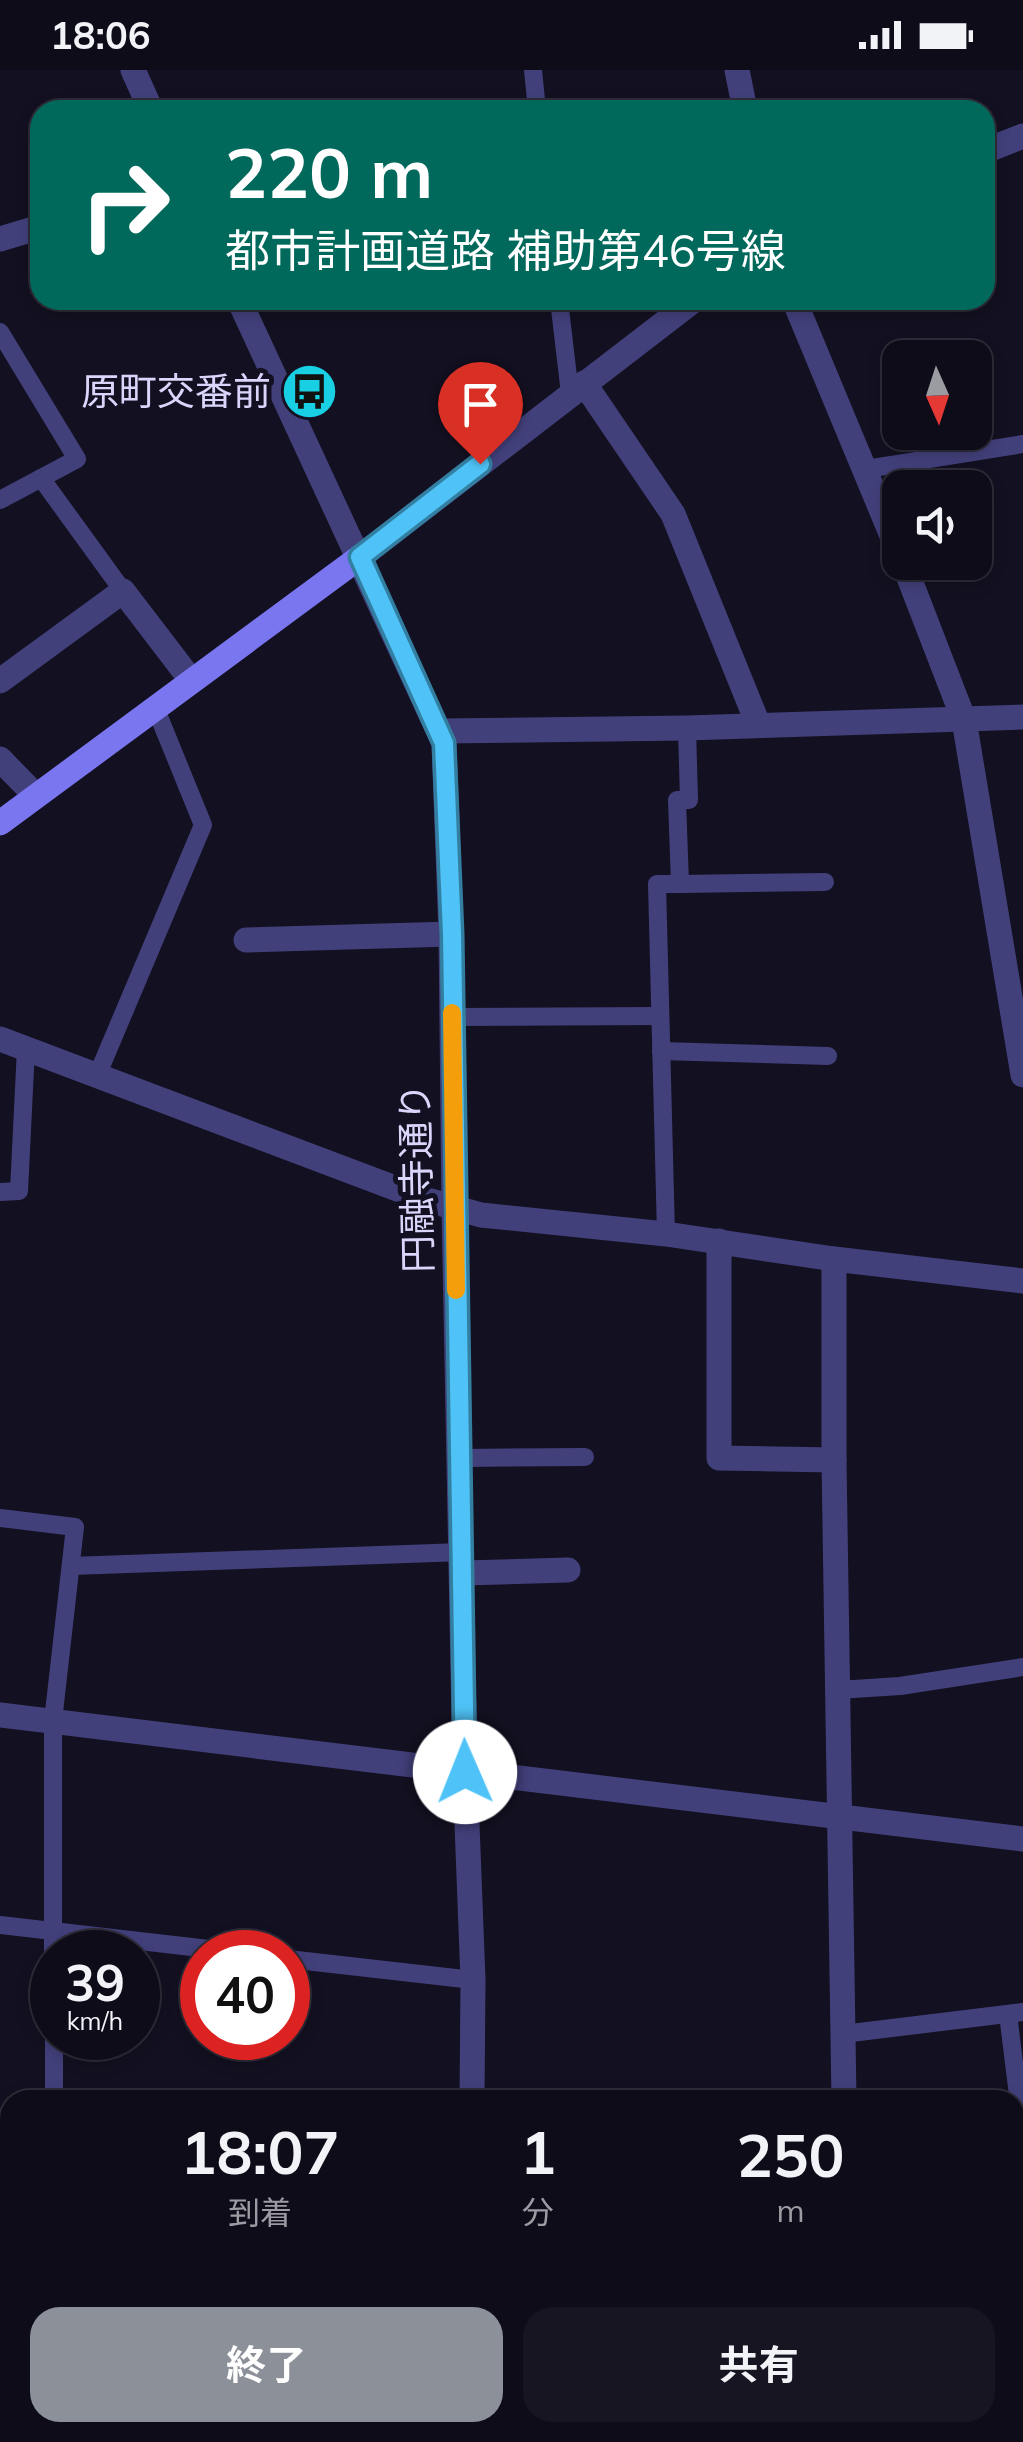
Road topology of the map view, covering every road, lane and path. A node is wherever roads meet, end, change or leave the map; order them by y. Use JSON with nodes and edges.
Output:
{"nodes":[{"id":1,"x":134,"y":70,"type":"edge"},
{"id":2,"x":533,"y":70,"type":"edge"},
{"id":3,"x":737,"y":70,"type":"edge"},
{"id":4,"x":147,"y":100,"type":"edge"},
{"id":5,"x":537,"y":100,"type":"edge"},
{"id":6,"x":743,"y":100,"type":"edge"},
{"id":7,"x":1023,"y":136,"type":"edge"},
{"id":8,"x":995,"y":147,"type":"edge"},
{"id":9,"x":30,"y":230,"type":"edge"},
{"id":10,"x":0,"y":239,"type":"edge"},
{"id":11,"x":243,"y":310,"type":"edge"},
{"id":12,"x":561,"y":310,"type":"edge"},
{"id":13,"x":681,"y":310,"type":"edge"},
{"id":14,"x":798,"y":310,"type":"edge"},
{"id":15,"x":0,"y":332,"type":"edge"},
{"id":16,"x":9,"y":365,"type":"edge"},
{"id":17,"x":577,"y":388,"type":"junction"},
{"id":18,"x":1023,"y":444,"type":"edge"},
{"id":19,"x":866,"y":469,"type":"junction"},
{"id":20,"x":41,"y":478,"type":"junction"},
{"id":21,"x":0,"y":500,"type":"edge"},
{"id":22,"x":882,"y":509,"type":"edge"},
{"id":23,"x":360,"y":557,"type":"junction"},
{"id":24,"x":910,"y":580,"type":"edge"},
{"id":25,"x":123,"y":591,"type":"junction"},
{"id":26,"x":191,"y":680,"type":"junction"},
{"id":27,"x":0,"y":681,"type":"edge"},
{"id":28,"x":156,"y":706,"type":"junction"},
{"id":29,"x":1023,"y":717,"type":"edge"},
{"id":30,"x":964,"y":720,"type":"junction"},
{"id":31,"x":758,"y":724,"type":"junction"},
{"id":32,"x":687,"y":728,"type":"junction"},
{"id":33,"x":440,"y":731,"type":"junction"},
{"id":34,"x":0,"y":759,"type":"edge"},
{"id":35,"x":35,"y":796,"type":"junction"},
{"id":36,"x":0,"y":822,"type":"edge"},
{"id":37,"x":825,"y":882,"type":"dead end"},
{"id":38,"x":680,"y":884,"type":"junction"},
{"id":39,"x":452,"y":934,"type":"junction"},
{"id":40,"x":246,"y":940,"type":"dead end"},
{"id":41,"x":660,"y":1016,"type":"junction"},
{"id":42,"x":452,"y":1018,"type":"junction"},
{"id":43,"x":0,"y":1039,"type":"edge"},
{"id":44,"x":26,"y":1048,"type":"junction"},
{"id":45,"x":661,"y":1050,"type":"junction"},
{"id":46,"x":828,"y":1056,"type":"dead end"},
{"id":47,"x":1023,"y":1075,"type":"edge"},
{"id":48,"x":98,"y":1076,"type":"junction"},
{"id":49,"x":0,"y":1192,"type":"edge"},
{"id":50,"x":454,"y":1208,"type":"junction"},
{"id":51,"x":666,"y":1234,"type":"junction"},
{"id":52,"x":719,"y":1241,"type":"junction"},
{"id":53,"x":834,"y":1259,"type":"junction"},
{"id":54,"x":1023,"y":1281,"type":"edge"},
{"id":55,"x":585,"y":1457,"type":"dead end"},
{"id":56,"x":460,"y":1458,"type":"junction"},
{"id":57,"x":834,"y":1460,"type":"junction"},
{"id":58,"x":0,"y":1518,"type":"edge"},
{"id":59,"x":463,"y":1563,"type":"junction"},
{"id":60,"x":71,"y":1566,"type":"junction"},
{"id":61,"x":568,"y":1570,"type":"dead end"},
{"id":62,"x":1023,"y":1667,"type":"edge"},
{"id":63,"x":838,"y":1690,"type":"junction"},
{"id":64,"x":0,"y":1715,"type":"edge"},
{"id":65,"x":53,"y":1721,"type":"junction"},
{"id":66,"x":465,"y":1772,"type":"junction"},
{"id":67,"x":842,"y":1819,"type":"junction"},
{"id":68,"x":1023,"y":1839,"type":"edge"},
{"id":69,"x":0,"y":1925,"type":"edge"},
{"id":70,"x":38,"y":1930,"type":"edge"},
{"id":71,"x":53,"y":1930,"type":"edge"},
{"id":72,"x":310,"y":1961,"type":"edge"},
{"id":73,"x":473,"y":1980,"type":"junction"},
{"id":74,"x":1016,"y":2013,"type":"edge"},
{"id":75,"x":843,"y":2034,"type":"junction"},
{"id":76,"x":54,"y":2060,"type":"edge"},
{"id":77,"x":54,"y":2090,"type":"edge"},
{"id":78,"x":472,"y":2090,"type":"edge"},
{"id":79,"x":844,"y":2090,"type":"edge"},
{"id":80,"x":1020,"y":2090,"type":"edge"}],
"edges":[{"from":1,"to":4,"type":"street"},
{"from":2,"to":5,"type":"lane"},
{"from":3,"to":6,"type":"street"},
{"from":7,"to":8,"type":"street"},
{"from":9,"to":10,"type":"street"},
{"from":11,"to":23,"type":"street","name":"円融寺通り"},
{"from":12,"to":17,"type":"lane"},
{"from":13,"to":17,"type":"street"},
{"from":14,"to":19,"type":"street"},
{"from":15,"to":16,"type":"lane"},
{"from":16,"to":20,"type":"lane"},
{"from":17,"to":23,"type":"street"},
{"from":17,"to":31,"type":"street"},
{"from":18,"to":19,"type":"lane"},
{"from":19,"to":22,"type":"street"},
{"from":20,"to":21,"type":"lane"},
{"from":20,"to":25,"type":"lane"},
{"from":23,"to":26,"type":"main road"},
{"from":23,"to":33,"type":"street","name":"円融寺通り"},
{"from":24,"to":30,"type":"street"},
{"from":25,"to":26,"type":"street"},
{"from":25,"to":27,"type":"street"},
{"from":26,"to":28,"type":"main road"},
{"from":28,"to":35,"type":"main road"},
{"from":28,"to":48,"type":"lane"},
{"from":29,"to":30,"type":"street"},
{"from":30,"to":31,"type":"street"},
{"from":30,"to":47,"type":"street"},
{"from":31,"to":32,"type":"street"},
{"from":32,"to":33,"type":"street"},
{"from":32,"to":38,"type":"lane"},
{"from":33,"to":39,"type":"street","name":"円融寺通り"},
{"from":34,"to":35,"type":"street"},
{"from":35,"to":36,"type":"main road"},
{"from":37,"to":38,"type":"lane"},
{"from":38,"to":41,"type":"lane"},
{"from":39,"to":40,"type":"street"},
{"from":39,"to":42,"type":"street","name":"円融寺通り"},
{"from":41,"to":42,"type":"lane"},
{"from":41,"to":45,"type":"lane"},
{"from":42,"to":50,"type":"street","name":"円融寺通り"},
{"from":43,"to":44,"type":"street"},
{"from":44,"to":48,"type":"street"},
{"from":44,"to":49,"type":"lane"},
{"from":45,"to":46,"type":"lane"},
{"from":45,"to":51,"type":"lane"},
{"from":48,"to":50,"type":"street"},
{"from":50,"to":51,"type":"street"},
{"from":50,"to":56,"type":"street","name":"円融寺通り"},
{"from":51,"to":52,"type":"street"},
{"from":52,"to":53,"type":"street"},
{"from":52,"to":57,"type":"street"},
{"from":53,"to":54,"type":"street"},
{"from":53,"to":57,"type":"street"},
{"from":55,"to":56,"type":"lane"},
{"from":56,"to":59,"type":"street","name":"円融寺通り"},
{"from":57,"to":63,"type":"street"},
{"from":58,"to":60,"type":"lane"},
{"from":59,"to":60,"type":"lane"},
{"from":59,"to":61,"type":"street"},
{"from":59,"to":66,"type":"street","name":"円融寺通り"},
{"from":60,"to":65,"type":"lane"},
{"from":62,"to":63,"type":"lane"},
{"from":63,"to":67,"type":"street"},
{"from":64,"to":65,"type":"street"},
{"from":65,"to":66,"type":"street"},
{"from":65,"to":71,"type":"lane"},
{"from":66,"to":67,"type":"street"},
{"from":66,"to":73,"type":"street","name":"円融寺通り"},
{"from":67,"to":68,"type":"street"},
{"from":67,"to":75,"type":"street"},
{"from":69,"to":70,"type":"lane"},
{"from":72,"to":73,"type":"lane"},
{"from":73,"to":78,"type":"street","name":"円融寺通り"},
{"from":74,"to":75,"type":"lane"},
{"from":74,"to":80,"type":"lane"},
{"from":75,"to":79,"type":"street"},
{"from":76,"to":77,"type":"lane"}]}
